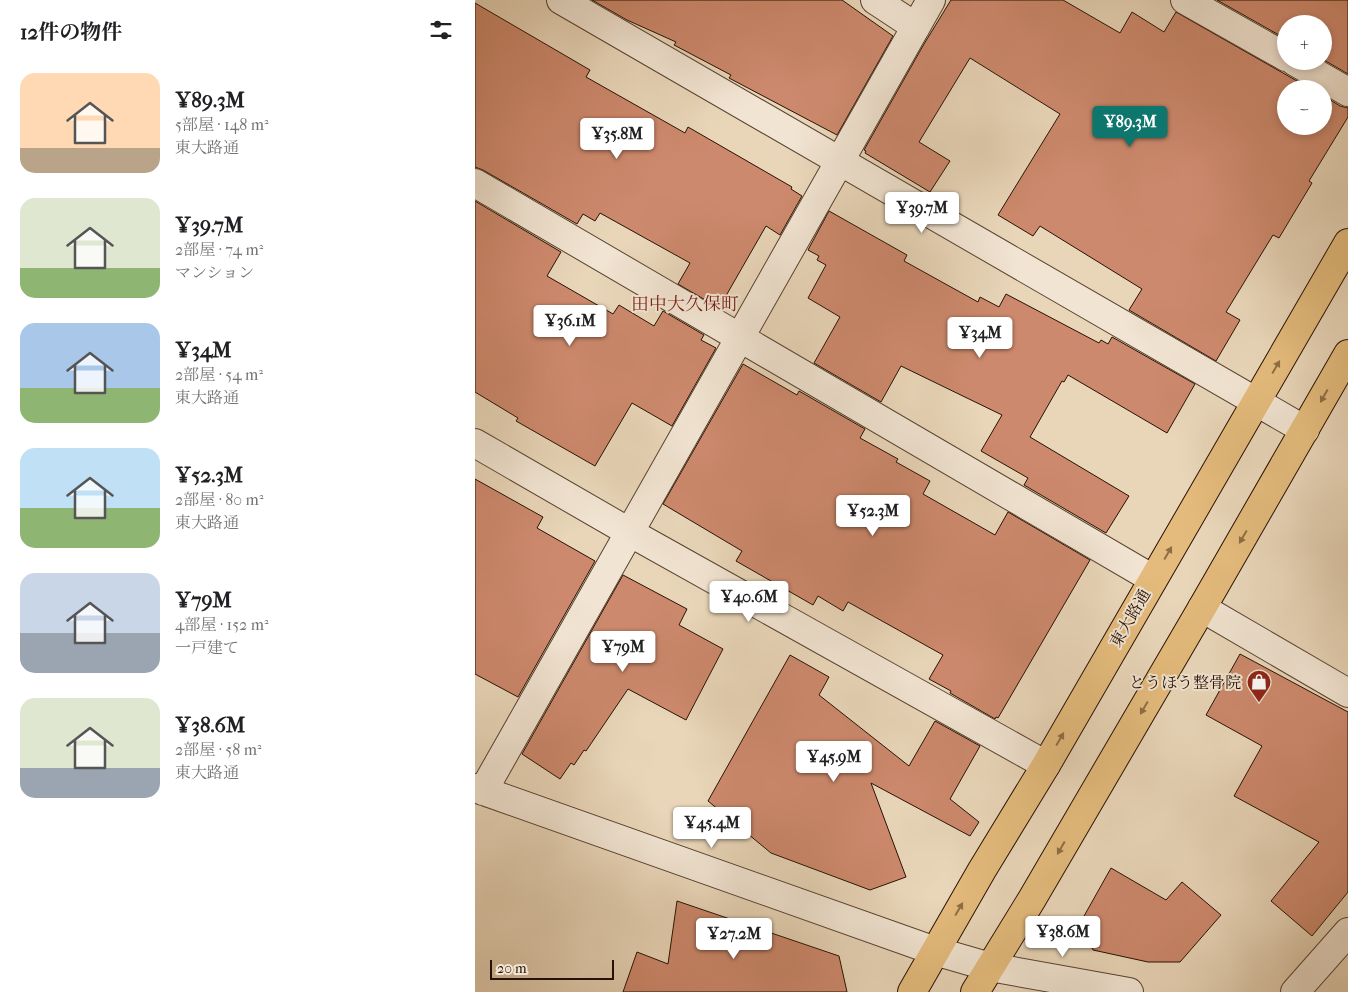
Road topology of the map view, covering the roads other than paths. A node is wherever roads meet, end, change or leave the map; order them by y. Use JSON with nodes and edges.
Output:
{"nodes":[{"id":1,"x":561,"y":0,"type":"edge"},
{"id":2,"x":875,"y":0,"type":"edge"},
{"id":3,"x":931,"y":0,"type":"edge"},
{"id":4,"x":1187,"y":0,"type":"edge"},
{"id":5,"x":916,"y":26,"type":"junction"},
{"id":6,"x":1277,"y":52,"type":"edge"},
{"id":7,"x":1310,"y":70,"type":"edge"},
{"id":8,"x":1348,"y":92,"type":"edge"},
{"id":9,"x":839,"y":161,"type":"junction"},
{"id":10,"x":475,"y":183,"type":"edge"},
{"id":11,"x":1348,"y":243,"type":"edge"},
{"id":12,"x":739,"y":338,"type":"junction"},
{"id":13,"x":1348,"y":354,"type":"edge"},
{"id":14,"x":1256,"y":402,"type":"junction"},
{"id":15,"x":1305,"y":430,"type":"junction"},
{"id":16,"x":475,"y":443,"type":"edge"},
{"id":17,"x":629,"y":532,"type":"junction"},
{"id":18,"x":1153,"y":579,"type":"junction"},
{"id":19,"x":1202,"y":608,"type":"junction"},
{"id":20,"x":1348,"y":693,"type":"edge"},
{"id":21,"x":1046,"y":765,"type":"junction"},
{"id":22,"x":479,"y":790,"type":"edge"},
{"id":23,"x":1348,"y":932,"type":"edge"},
{"id":24,"x":935,"y":951,"type":"junction"},
{"id":25,"x":989,"y":967,"type":"junction"},
{"id":26,"x":912,"y":992,"type":"edge"},
{"id":27,"x":975,"y":992,"type":"edge"},
{"id":28,"x":1129,"y":992,"type":"edge"},
{"id":29,"x":1295,"y":992,"type":"edge"}],
"edges":[{"from":1,"to":9,"type":"street"},
{"from":2,"to":5,"type":"street"},
{"from":3,"to":5,"type":"street"},
{"from":4,"to":6,"type":"street"},
{"from":5,"to":9,"type":"street"},
{"from":7,"to":8,"type":"street"},
{"from":9,"to":12,"type":"street"},
{"from":9,"to":14,"type":"street"},
{"from":10,"to":12,"type":"street"},
{"from":14,"to":11,"type":"main road","name":"東大路通","one_way":true},
{"from":12,"to":17,"type":"street"},
{"from":12,"to":18,"type":"street"},
{"from":13,"to":15,"type":"main road","one_way":true},
{"from":14,"to":15,"type":"street"},
{"from":18,"to":14,"type":"main road","name":"東大路通","one_way":true},
{"from":15,"to":19,"type":"main road","one_way":true},
{"from":16,"to":17,"type":"street"},
{"from":17,"to":21,"type":"street"},
{"from":17,"to":22,"type":"street"},
{"from":21,"to":18,"type":"main road","name":"東大路通","one_way":true},
{"from":19,"to":20,"type":"street"},
{"from":19,"to":25,"type":"main road","one_way":true},
{"from":24,"to":21,"type":"main road","name":"東大路通","one_way":true},
{"from":22,"to":24,"type":"street"},
{"from":23,"to":29,"type":"street"},
{"from":24,"to":25,"type":"street"},
{"from":24,"to":26,"type":"main road","name":"東大路通"},
{"from":25,"to":27,"type":"main road"},
{"from":25,"to":28,"type":"street"}]}
